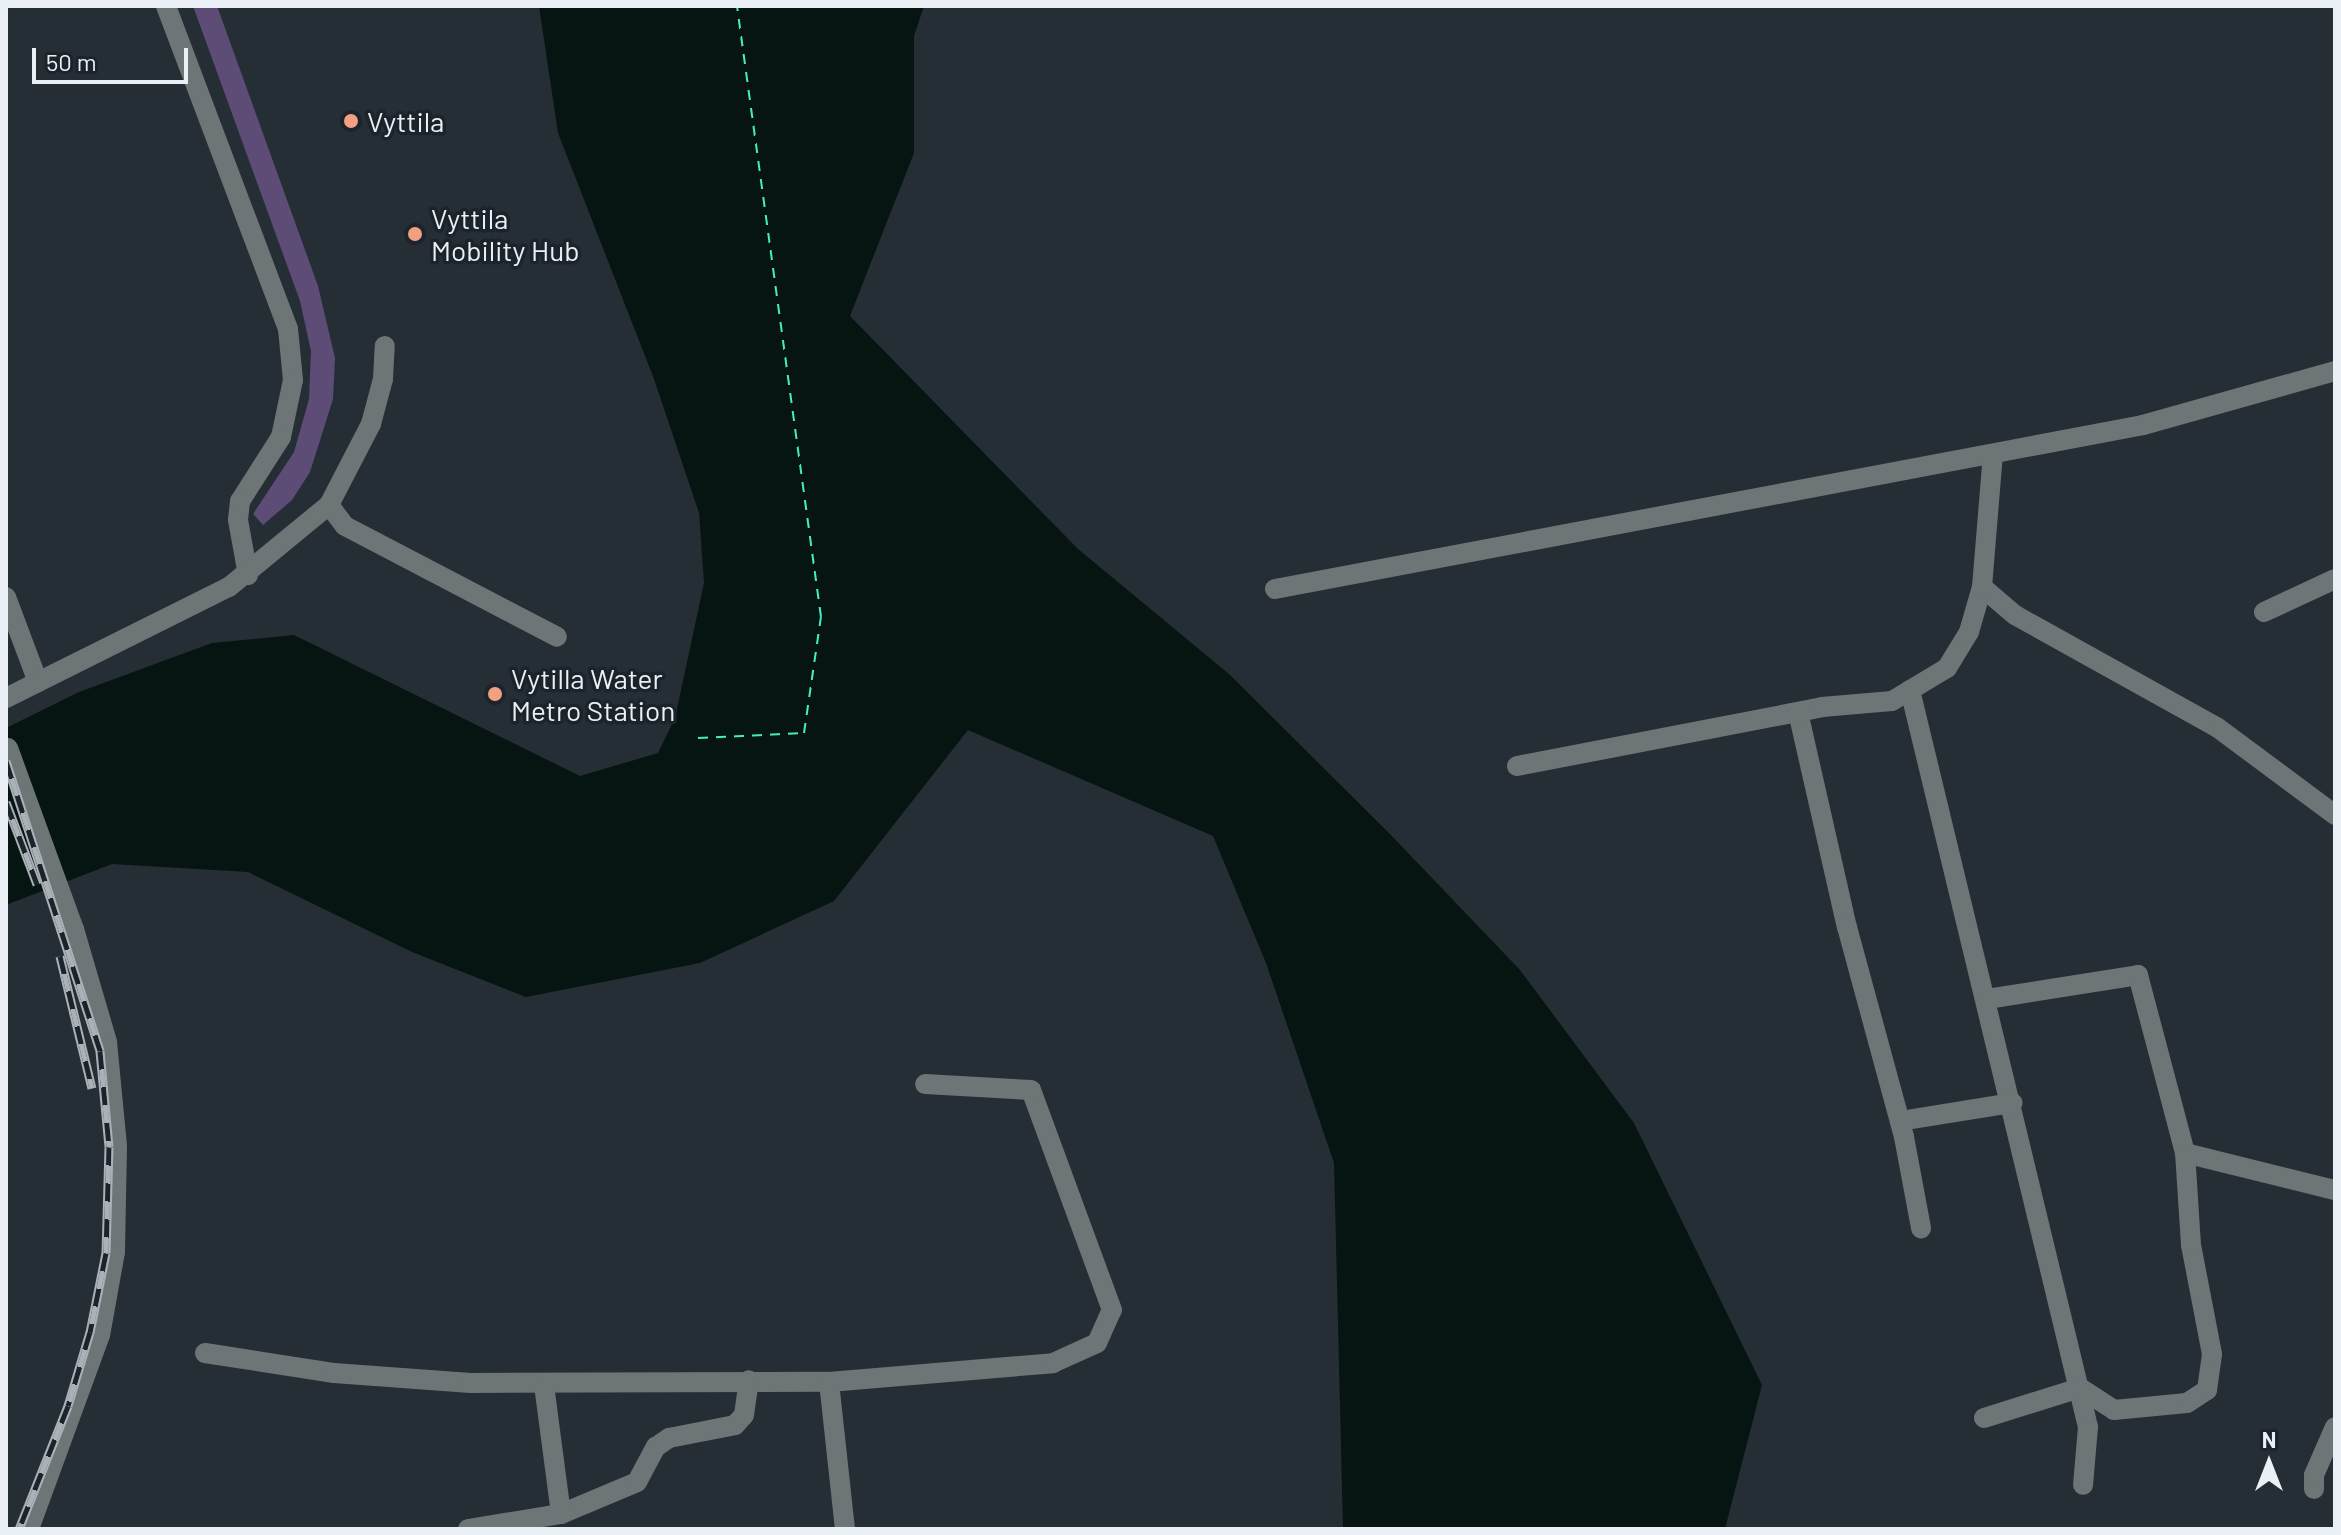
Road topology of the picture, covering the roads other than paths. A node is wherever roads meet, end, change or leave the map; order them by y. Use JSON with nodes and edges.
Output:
{"nodes":[{"id":1,"x":166,"y":6,"type":"edge"},
{"id":2,"x":385,"y":346,"type":"dead end"},
{"id":3,"x":2335,"y":371,"type":"edge"},
{"id":4,"x":1993,"y":454,"type":"junction"},
{"id":5,"x":329,"y":505,"type":"junction"},
{"id":6,"x":248,"y":575,"type":"junction"},
{"id":7,"x":2335,"y":579,"type":"edge"},
{"id":8,"x":1982,"y":587,"type":"junction"},
{"id":9,"x":1275,"y":589,"type":"dead end"},
{"id":10,"x":6,"y":597,"type":"edge"},
{"id":11,"x":2264,"y":612,"type":"dead end"},
{"id":12,"x":557,"y":637,"type":"dead end"},
{"id":13,"x":38,"y":682,"type":"junction"},
{"id":14,"x":1910,"y":690,"type":"junction"},
{"id":15,"x":6,"y":698,"type":"edge"},
{"id":16,"x":1798,"y":712,"type":"junction"},
{"id":17,"x":8,"y":748,"type":"dead end"},
{"id":18,"x":1517,"y":766,"type":"dead end"},
{"id":19,"x":2335,"y":815,"type":"edge"},
{"id":20,"x":1987,"y":999,"type":"junction"},
{"id":21,"x":925,"y":1084,"type":"dead end"},
{"id":22,"x":2013,"y":1103,"type":"junction"},
{"id":23,"x":1900,"y":1121,"type":"junction"},
{"id":24,"x":2185,"y":1153,"type":"junction"},
{"id":25,"x":2335,"y":1190,"type":"edge"},
{"id":26,"x":1921,"y":1228,"type":"dead end"},
{"id":27,"x":205,"y":1353,"type":"dead end"},
{"id":28,"x":749,"y":1380,"type":"junction"},
{"id":29,"x":829,"y":1382,"type":"junction"},
{"id":30,"x":544,"y":1385,"type":"junction"},
{"id":31,"x":2080,"y":1388,"type":"junction"},
{"id":32,"x":1984,"y":1418,"type":"dead end"},
{"id":33,"x":2335,"y":1427,"type":"edge"},
{"id":34,"x":2083,"y":1485,"type":"dead end"},
{"id":35,"x":2314,"y":1489,"type":"dead end"},
{"id":36,"x":561,"y":1514,"type":"junction"},
{"id":37,"x":29,"y":1529,"type":"edge"},
{"id":38,"x":468,"y":1529,"type":"edge"},
{"id":39,"x":845,"y":1529,"type":"edge"}],
"edges":[{"from":1,"to":6,"type":"street"},
{"from":2,"to":5,"type":"street"},
{"from":3,"to":4,"type":"street"},
{"from":4,"to":8,"type":"street"},
{"from":4,"to":9,"type":"street"},
{"from":5,"to":6,"type":"street"},
{"from":5,"to":12,"type":"street"},
{"from":6,"to":13,"type":"street"},
{"from":7,"to":11,"type":"street"},
{"from":8,"to":14,"type":"street"},
{"from":8,"to":19,"type":"street"},
{"from":10,"to":13,"type":"street"},
{"from":13,"to":15,"type":"street"},
{"from":14,"to":16,"type":"street"},
{"from":14,"to":20,"type":"street"},
{"from":16,"to":18,"type":"street"},
{"from":16,"to":23,"type":"street"},
{"from":17,"to":37,"type":"street"},
{"from":20,"to":22,"type":"street"},
{"from":20,"to":24,"type":"street"},
{"from":21,"to":29,"type":"street"},
{"from":22,"to":23,"type":"street"},
{"from":22,"to":31,"type":"street"},
{"from":23,"to":26,"type":"street"},
{"from":24,"to":25,"type":"street"},
{"from":24,"to":31,"type":"street"},
{"from":27,"to":30,"type":"street"},
{"from":28,"to":29,"type":"street"},
{"from":28,"to":30,"type":"street"},
{"from":28,"to":36,"type":"street"},
{"from":29,"to":39,"type":"street"},
{"from":30,"to":36,"type":"street"},
{"from":31,"to":32,"type":"street"},
{"from":31,"to":34,"type":"street"},
{"from":33,"to":35,"type":"street"},
{"from":36,"to":38,"type":"street"}]}
